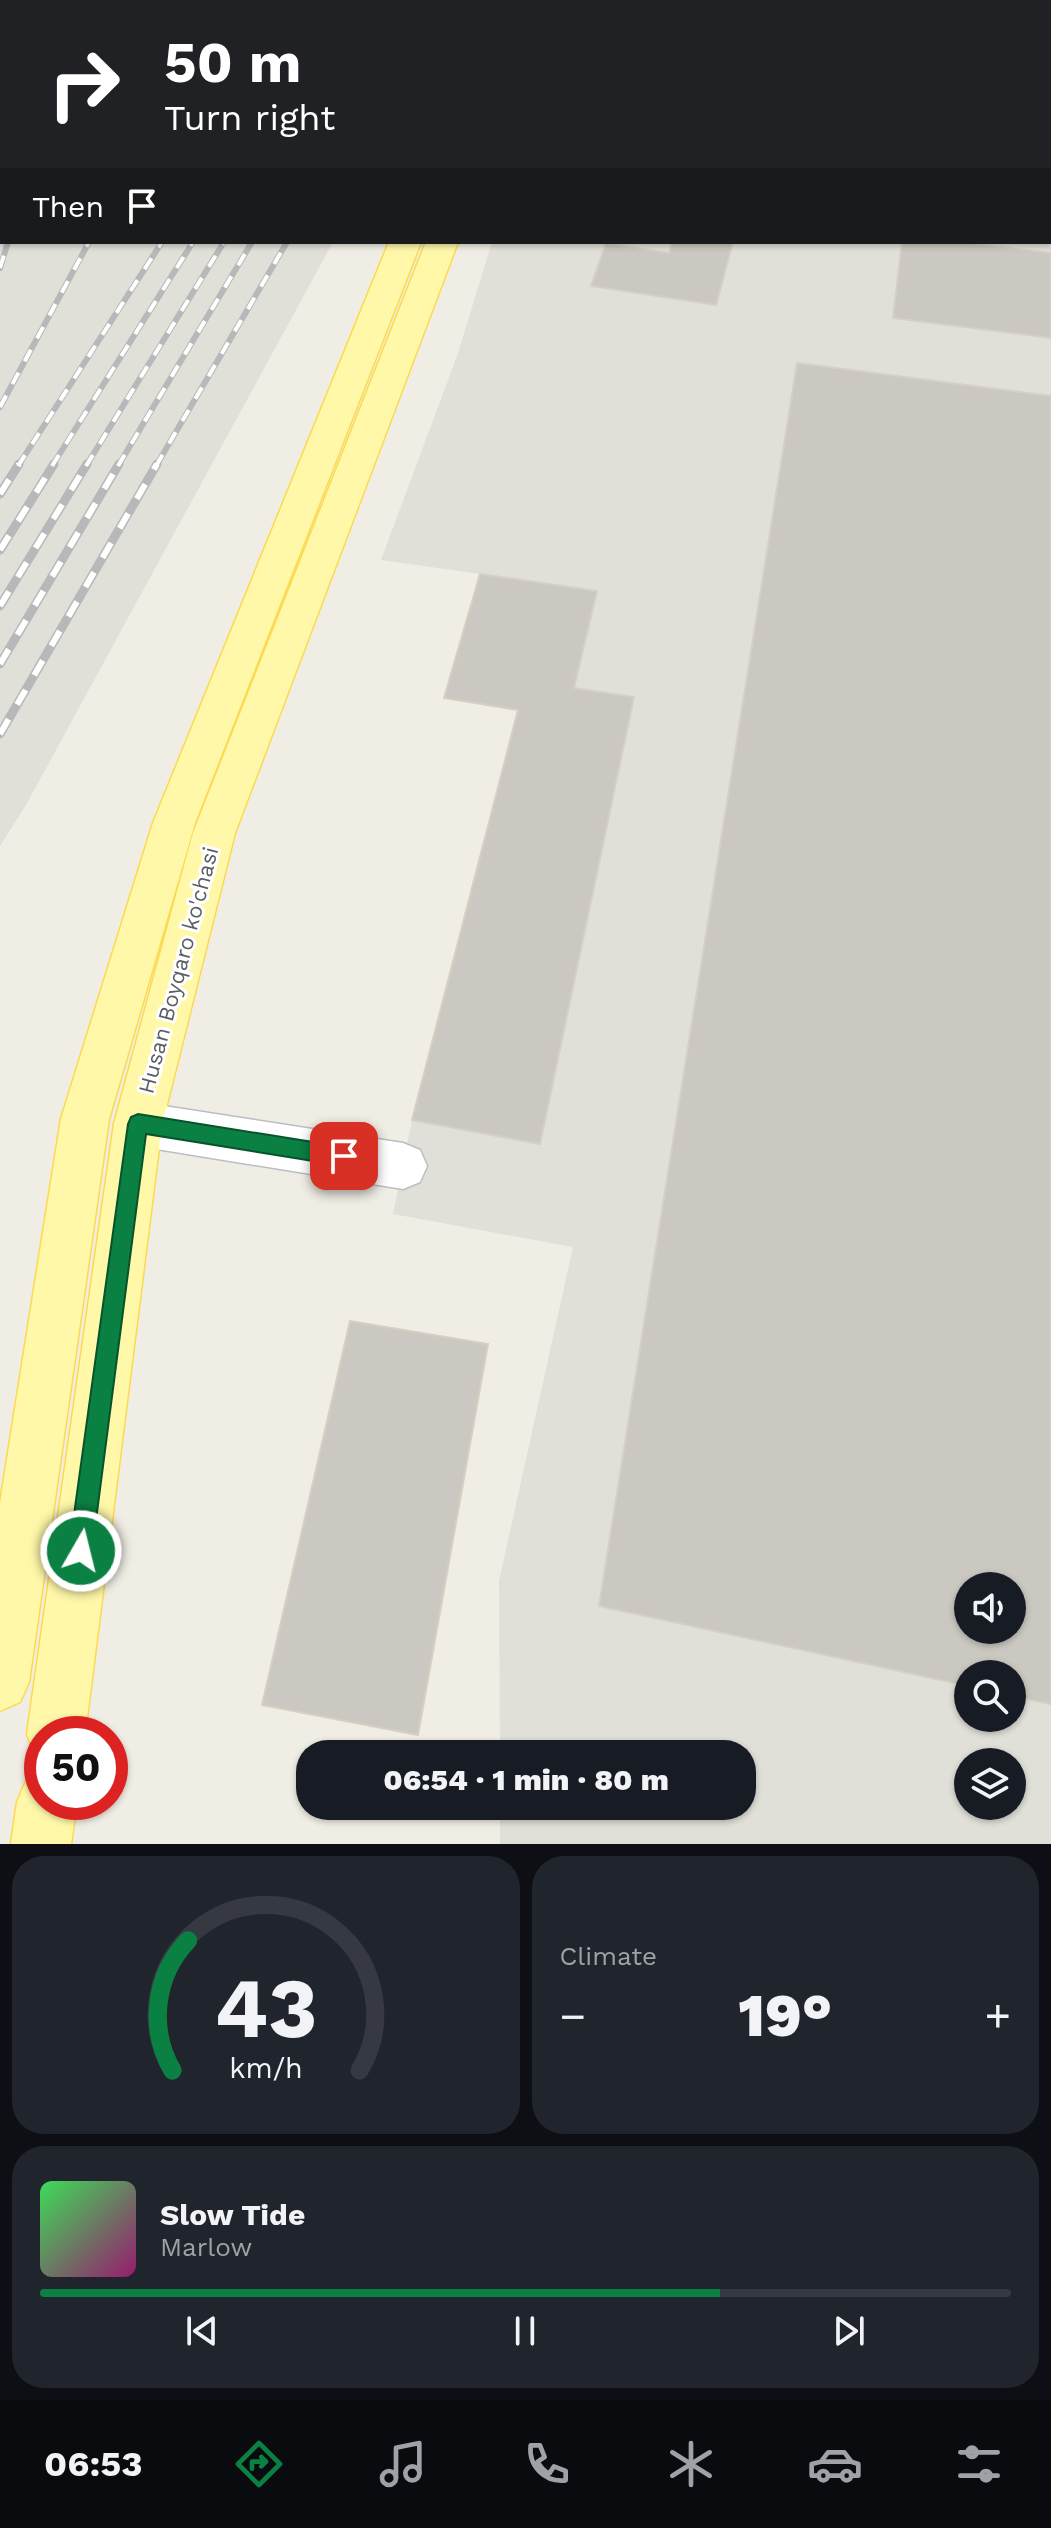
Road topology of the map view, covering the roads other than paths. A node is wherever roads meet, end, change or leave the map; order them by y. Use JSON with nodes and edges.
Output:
{"nodes":[{"id":1,"x":404,"y":244,"type":"edge"},
{"id":2,"x":441,"y":244,"type":"edge"},
{"id":3,"x":85,"y":1119,"type":"junction"},
{"id":4,"x":138,"y":1124,"type":"junction"},
{"id":5,"x":403,"y":1166,"type":"dead end"},
{"id":6,"x":0,"y":1682,"type":"edge"},
{"id":7,"x":58,"y":1716,"type":"edge"},
{"id":8,"x":44,"y":1820,"type":"edge"},
{"id":9,"x":41,"y":1844,"type":"edge"}],
"edges":[{"from":1,"to":3,"type":"main road","name":"Husan Boyqaro ko'chasi"},
{"from":2,"to":4,"type":"main road","name":"Husan Boyqaro ko'chasi"},
{"from":3,"to":4,"type":"main road"},
{"from":3,"to":6,"type":"main road","name":"Husan Boyqaro ko'chasi"},
{"from":4,"to":5,"type":"lane"},
{"from":4,"to":7,"type":"main road","name":"Husan Boyqaro ko'chasi"},
{"from":8,"to":9,"type":"main road"}]}
